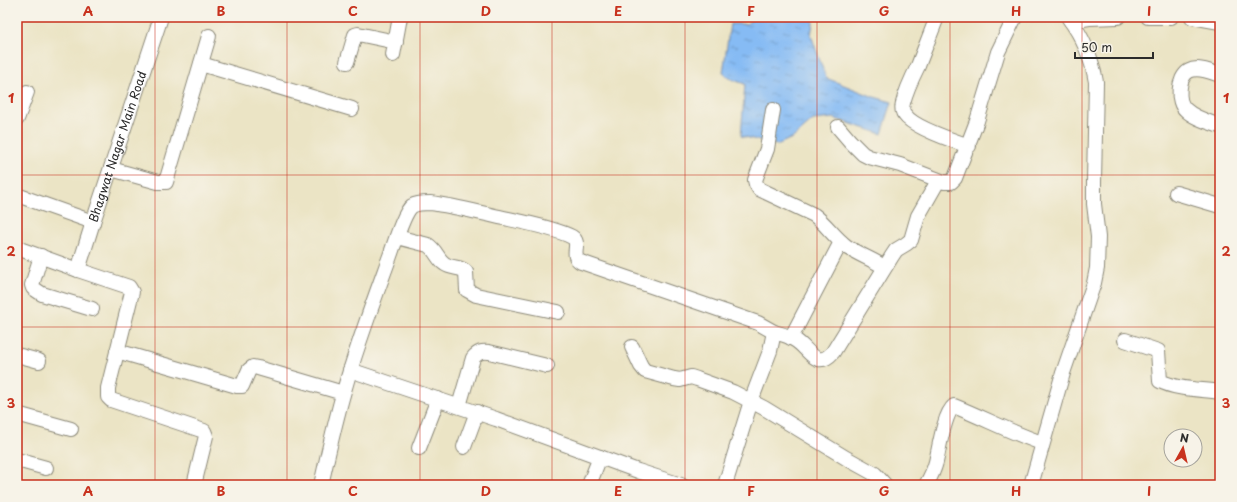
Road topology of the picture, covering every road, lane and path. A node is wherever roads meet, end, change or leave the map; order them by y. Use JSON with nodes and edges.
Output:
{"nodes":[{"id":1,"x":161,"y":17,"type":"edge"},
{"id":2,"x":400,"y":17,"type":"edge"},
{"id":3,"x":938,"y":17,"type":"edge"},
{"id":4,"x":1015,"y":17,"type":"edge"},
{"id":5,"x":1118,"y":17,"type":"edge"},
{"id":6,"x":1148,"y":17,"type":"edge"},
{"id":7,"x":1171,"y":17,"type":"edge"},
{"id":8,"x":1192,"y":17,"type":"edge"},
{"id":9,"x":1070,"y":19,"type":"edge"},
{"id":10,"x":1220,"y":22,"type":"edge"},
{"id":11,"x":209,"y":36,"type":"dead end"},
{"id":12,"x":347,"y":62,"type":"dead end"},
{"id":13,"x":201,"y":64,"type":"junction"},
{"id":14,"x":1220,"y":75,"type":"edge"},
{"id":15,"x":27,"y":92,"type":"dead end"},
{"id":16,"x":352,"y":109,"type":"dead end"},
{"id":17,"x":773,"y":110,"type":"dead end"},
{"id":18,"x":17,"y":118,"type":"edge"},
{"id":19,"x":1220,"y":126,"type":"edge"},
{"id":20,"x":838,"y":127,"type":"dead end"},
{"id":21,"x":968,"y":146,"type":"junction"},
{"id":22,"x":111,"y":169,"type":"junction"},
{"id":23,"x":938,"y":180,"type":"junction"},
{"id":24,"x":1176,"y":193,"type":"dead end"},
{"id":25,"x":17,"y":195,"type":"edge"},
{"id":26,"x":1220,"y":206,"type":"edge"},
{"id":27,"x":93,"y":222,"type":"junction"},
{"id":28,"x":397,"y":237,"type":"junction"},
{"id":29,"x":841,"y":242,"type":"junction"},
{"id":30,"x":17,"y":248,"type":"edge"},
{"id":31,"x":41,"y":256,"type":"junction"},
{"id":32,"x":884,"y":267,"type":"junction"},
{"id":33,"x":78,"y":270,"type":"junction"},
{"id":34,"x":92,"y":309,"type":"dead end"},
{"id":35,"x":558,"y":312,"type":"dead end"},
{"id":36,"x":774,"y":332,"type":"junction"},
{"id":37,"x":791,"y":338,"type":"junction"},
{"id":38,"x":1125,"y":340,"type":"dead end"},
{"id":39,"x":632,"y":347,"type":"dead end"},
{"id":40,"x":117,"y":351,"type":"junction"},
{"id":41,"x":17,"y":355,"type":"edge"},
{"id":42,"x":39,"y":361,"type":"dead end"},
{"id":43,"x":547,"y":366,"type":"dead end"},
{"id":44,"x":350,"y":370,"type":"junction"},
{"id":45,"x":1220,"y":392,"type":"edge"},
{"id":46,"x":343,"y":393,"type":"junction"},
{"id":47,"x":438,"y":399,"type":"junction"},
{"id":48,"x":751,"y":401,"type":"junction"},
{"id":49,"x":459,"y":406,"type":"junction"},
{"id":50,"x":477,"y":412,"type":"junction"},
{"id":51,"x":17,"y":414,"type":"edge"},
{"id":52,"x":71,"y":429,"type":"dead end"},
{"id":53,"x":1042,"y":443,"type":"junction"},
{"id":54,"x":464,"y":447,"type":"dead end"},
{"id":55,"x":419,"y":448,"type":"dead end"},
{"id":56,"x":600,"y":457,"type":"junction"},
{"id":57,"x":17,"y":460,"type":"edge"},
{"id":58,"x":46,"y":468,"type":"dead end"},
{"id":59,"x":194,"y":485,"type":"edge"},
{"id":60,"x":321,"y":485,"type":"edge"},
{"id":61,"x":590,"y":485,"type":"edge"},
{"id":62,"x":681,"y":485,"type":"edge"},
{"id":63,"x":725,"y":485,"type":"edge"},
{"id":64,"x":885,"y":485,"type":"edge"},
{"id":65,"x":926,"y":485,"type":"edge"},
{"id":66,"x":1031,"y":485,"type":"edge"}],
"edges":[{"from":1,"to":22,"type":"street","name":"Bhagwat Nagar Main Road"},
{"from":2,"to":12,"type":"street"},
{"from":3,"to":21,"type":"street"},
{"from":4,"to":21,"type":"street"},
{"from":5,"to":9,"type":"street"},
{"from":6,"to":7,"type":"street"},
{"from":8,"to":10,"type":"street"},
{"from":9,"to":53,"type":"street"},
{"from":11,"to":13,"type":"street"},
{"from":13,"to":16,"type":"street"},
{"from":13,"to":22,"type":"street"},
{"from":14,"to":19,"type":"street"},
{"from":15,"to":18,"type":"street"},
{"from":17,"to":29,"type":"street"},
{"from":20,"to":23,"type":"street"},
{"from":21,"to":23,"type":"street"},
{"from":22,"to":27,"type":"street","name":"Bhagwat Nagar Main Road"},
{"from":23,"to":32,"type":"street"},
{"from":24,"to":26,"type":"street"},
{"from":25,"to":27,"type":"street","name":"Bhagwat Nagar Main Road"},
{"from":27,"to":33,"type":"street"},
{"from":28,"to":35,"type":"street"},
{"from":28,"to":36,"type":"street"},
{"from":28,"to":44,"type":"street"},
{"from":29,"to":32,"type":"street"},
{"from":29,"to":37,"type":"street"},
{"from":30,"to":31,"type":"street"},
{"from":31,"to":33,"type":"street"},
{"from":31,"to":34,"type":"street"},
{"from":32,"to":37,"type":"street"},
{"from":33,"to":40,"type":"street"},
{"from":36,"to":37,"type":"street"},
{"from":36,"to":48,"type":"street"},
{"from":38,"to":45,"type":"street"},
{"from":39,"to":48,"type":"street"},
{"from":40,"to":46,"type":"street"},
{"from":40,"to":59,"type":"street"},
{"from":41,"to":42,"type":"street"},
{"from":43,"to":49,"type":"street"},
{"from":44,"to":46,"type":"street"},
{"from":44,"to":47,"type":"street"},
{"from":46,"to":60,"type":"street"},
{"from":47,"to":49,"type":"street"},
{"from":47,"to":55,"type":"street"},
{"from":48,"to":63,"type":"street"},
{"from":48,"to":64,"type":"street"},
{"from":49,"to":50,"type":"street"},
{"from":50,"to":54,"type":"street"},
{"from":50,"to":56,"type":"street"},
{"from":51,"to":52,"type":"street"},
{"from":53,"to":65,"type":"street"},
{"from":53,"to":66,"type":"street"},
{"from":56,"to":61,"type":"street"},
{"from":56,"to":62,"type":"street"},
{"from":57,"to":58,"type":"street"}]}
